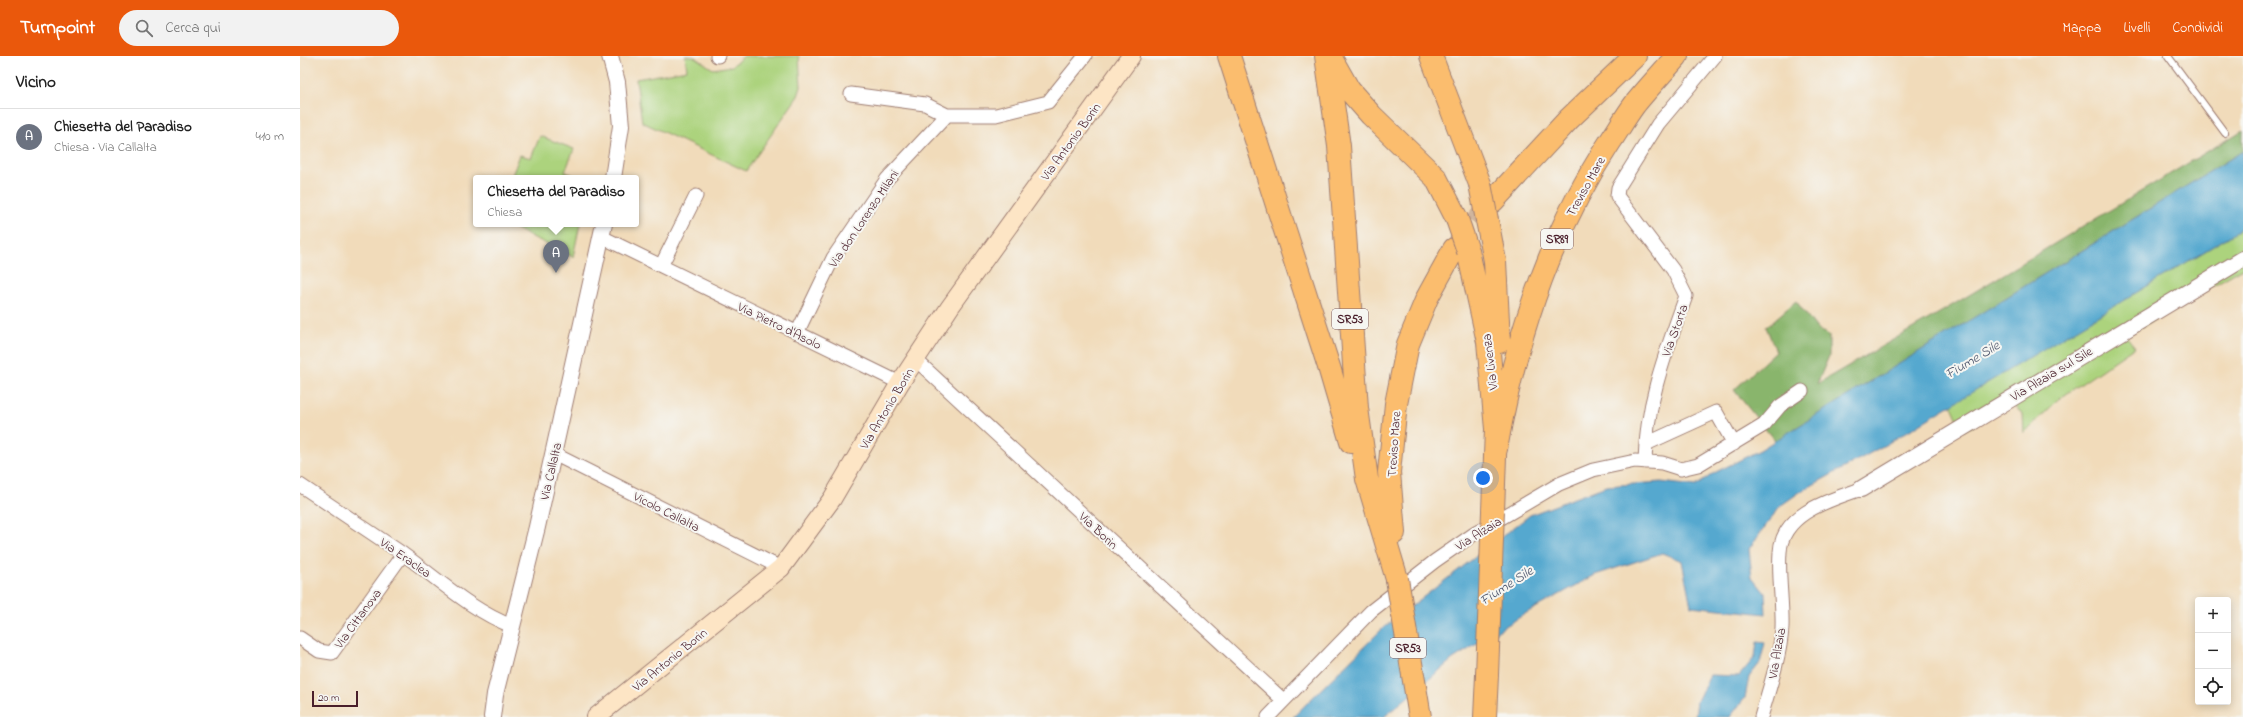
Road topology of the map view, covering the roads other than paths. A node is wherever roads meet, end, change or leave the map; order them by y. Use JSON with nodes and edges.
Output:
{"nodes":[{"id":1,"x":610,"y":56,"type":"edge"},
{"id":2,"x":1085,"y":56,"type":"edge"},
{"id":3,"x":1131,"y":56,"type":"edge"},
{"id":4,"x":1229,"y":56,"type":"edge"},
{"id":5,"x":1326,"y":56,"type":"edge"},
{"id":6,"x":1329,"y":56,"type":"edge"},
{"id":7,"x":1431,"y":56,"type":"edge"},
{"id":8,"x":1635,"y":56,"type":"edge"},
{"id":9,"x":1677,"y":56,"type":"edge"},
{"id":10,"x":1715,"y":56,"type":"edge"},
{"id":11,"x":2168,"y":56,"type":"edge"},
{"id":12,"x":851,"y":94,"type":"dead end"},
{"id":13,"x":947,"y":115,"type":"junction"},
{"id":14,"x":2225,"y":133,"type":"dead end"},
{"id":15,"x":613,"y":175,"type":"edge"},
{"id":16,"x":696,"y":196,"type":"dead end"},
{"id":17,"x":1490,"y":211,"type":"junction"},
{"id":18,"x":603,"y":231,"type":"edge"},
{"id":19,"x":1461,"y":250,"type":"junction"},
{"id":20,"x":2243,"y":259,"type":"edge"},
{"id":21,"x":661,"y":266,"type":"junction"},
{"id":22,"x":797,"y":333,"type":"junction"},
{"id":23,"x":915,"y":359,"type":"junction"},
{"id":24,"x":900,"y":383,"type":"junction"},
{"id":25,"x":1802,"y":391,"type":"dead end"},
{"id":26,"x":1502,"y":417,"type":"junction"},
{"id":27,"x":1646,"y":444,"type":"junction"},
{"id":28,"x":1734,"y":444,"type":"junction"},
{"id":29,"x":1496,"y":449,"type":"junction"},
{"id":30,"x":554,"y":454,"type":"junction"},
{"id":31,"x":1645,"y":462,"type":"junction"},
{"id":32,"x":1367,"y":479,"type":"junction"},
{"id":33,"x":300,"y":485,"type":"edge"},
{"id":34,"x":1860,"y":489,"type":"joint"},
{"id":35,"x":403,"y":554,"type":"junction"},
{"id":36,"x":781,"y":568,"type":"junction"},
{"id":37,"x":1397,"y":578,"type":"junction"},
{"id":38,"x":512,"y":626,"type":"junction"},
{"id":39,"x":300,"y":638,"type":"edge"},
{"id":40,"x":1283,"y":700,"type":"junction"},
{"id":41,"x":492,"y":717,"type":"edge"},
{"id":42,"x":596,"y":717,"type":"edge"},
{"id":43,"x":1268,"y":717,"type":"edge"},
{"id":44,"x":1420,"y":717,"type":"edge"},
{"id":45,"x":1485,"y":717,"type":"edge"},
{"id":46,"x":1761,"y":717,"type":"edge"}],
"edges":[{"from":1,"to":15,"type":"street"},
{"from":2,"to":13,"type":"street"},
{"from":3,"to":23,"type":"main road","name":"Via Antonio Borin"},
{"from":4,"to":32,"type":"highway"},
{"from":5,"to":32,"type":"highway","number":"SR53"},
{"from":6,"to":19,"type":"highway","name":"Via Livenza","bridge":true},
{"from":7,"to":17,"type":"highway","bridge":true},
{"from":8,"to":17,"type":"highway"},
{"from":9,"to":26,"type":"highway","name":"Treviso Mare","number":"SR89"},
{"from":10,"to":27,"type":"street","name":"Via Storta"},
{"from":11,"to":14,"type":"lane"},
{"from":12,"to":13,"type":"street"},
{"from":13,"to":22,"type":"street","name":"Via don Lorenzo Milani"},
{"from":16,"to":21,"type":"street"},
{"from":17,"to":26,"type":"highway"},
{"from":18,"to":21,"type":"street","name":"Via Pietro d'Asolo"},
{"from":18,"to":30,"type":"street","name":"Via Callalta"},
{"from":19,"to":29,"type":"highway","name":"Via Livenza"},
{"from":19,"to":37,"type":"highway","name":"Treviso Mare"},
{"from":20,"to":34,"type":"street","name":"Via Alzaia sul Sile"},
{"from":21,"to":22,"type":"street","name":"Via Pietro d'Asolo"},
{"from":22,"to":24,"type":"street","name":"Via Pietro d'Asolo"},
{"from":23,"to":24,"type":"main road","name":"Via Antonio Borin"},
{"from":23,"to":40,"type":"street","name":"Via Borin"},
{"from":24,"to":36,"type":"main road","name":"Via Antonio Borin"},
{"from":25,"to":28,"type":"street","name":"Via Alzaia"},
{"from":26,"to":29,"type":"highway","name":"Treviso Mare","number":"SR89"},
{"from":27,"to":28,"type":"street"},
{"from":27,"to":31,"type":"street","name":"Via Storta"},
{"from":28,"to":31,"type":"street","name":"Via Alzaia"},
{"from":29,"to":45,"type":"highway","name":"Via Livenza","bridge":true},
{"from":30,"to":36,"type":"street","name":"Vicolo Callalta"},
{"from":30,"to":38,"type":"street","name":"Via Callalta"},
{"from":31,"to":40,"type":"street","name":"Via Alzaia"},
{"from":32,"to":37,"type":"highway","number":"SR53"},
{"from":33,"to":35,"type":"street","name":"Via Eraclea"},
{"from":34,"to":46,"type":"street","name":"Via Alzaia"},
{"from":35,"to":38,"type":"street","name":"Via Eraclea"},
{"from":35,"to":39,"type":"street","name":"Via Cittanova"},
{"from":36,"to":42,"type":"main road","name":"Via Antonio Borin"},
{"from":37,"to":44,"type":"highway","number":"SR53","bridge":true},
{"from":38,"to":41,"type":"street","name":"Via Callalta"},
{"from":40,"to":43,"type":"street","name":"Via Alzaia"}]}
